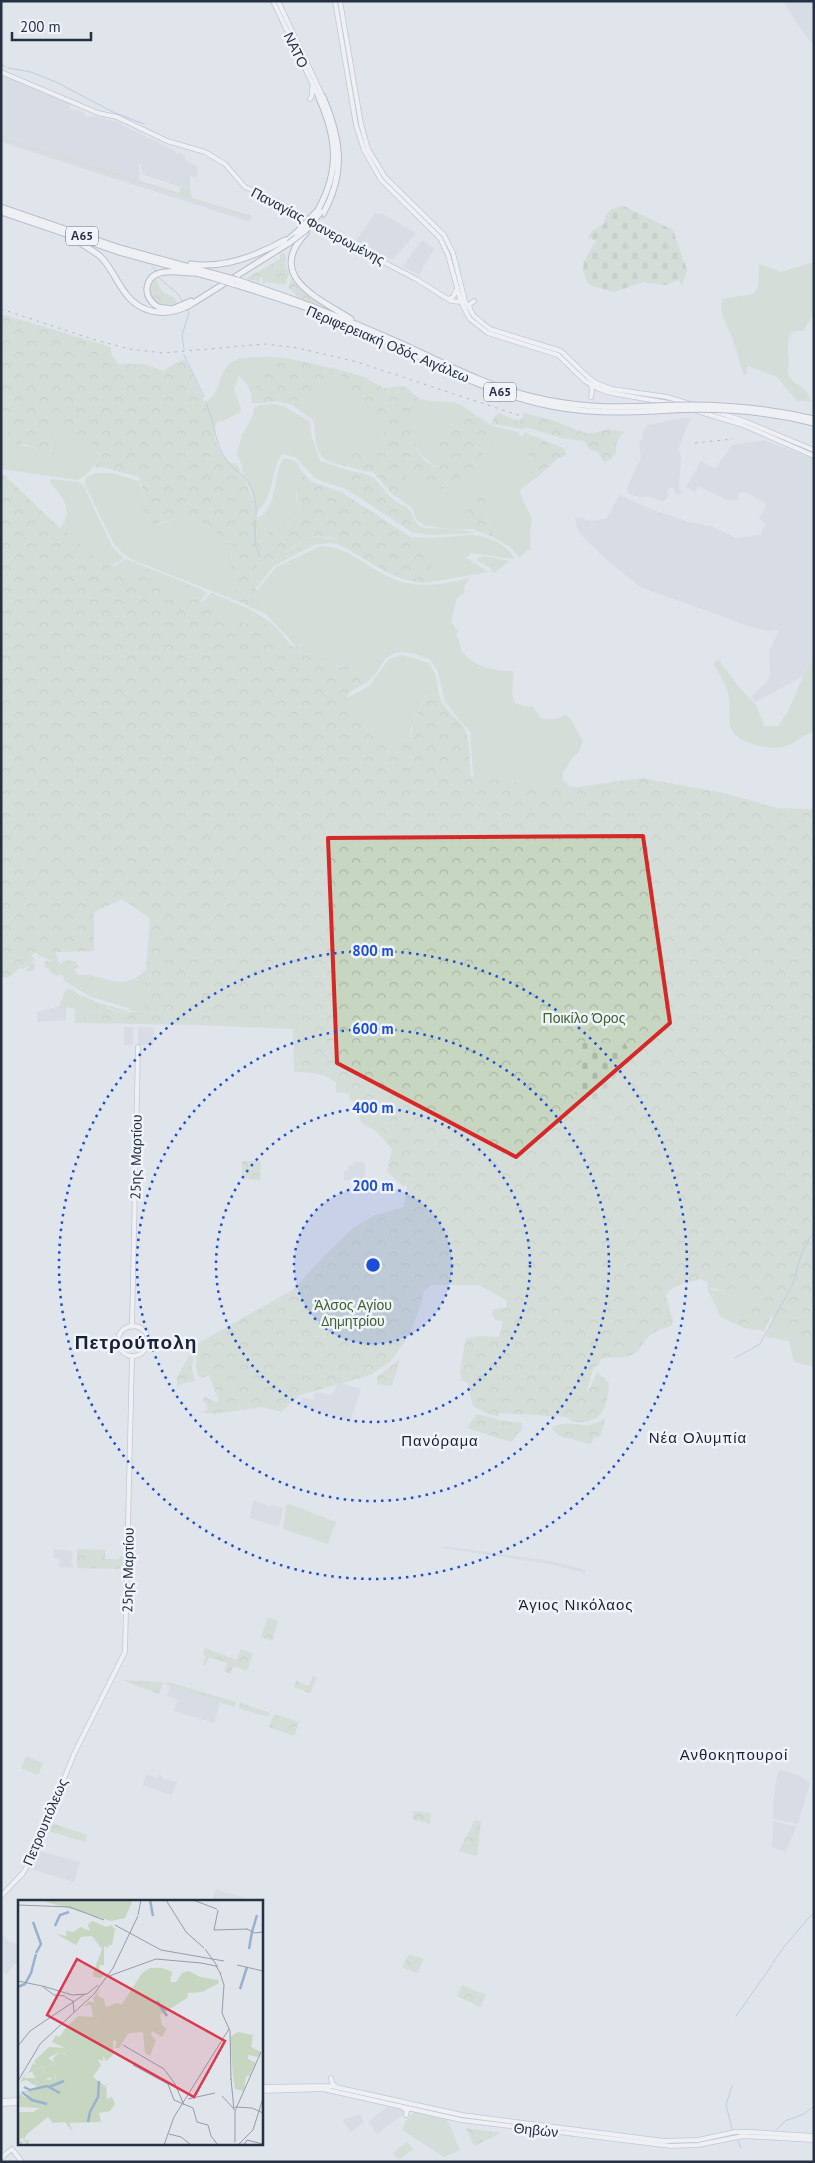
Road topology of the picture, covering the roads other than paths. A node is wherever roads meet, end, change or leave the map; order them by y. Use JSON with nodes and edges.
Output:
{"nodes":[{"id":1,"x":273,"y":1,"type":"edge"},
{"id":2,"x":278,"y":1,"type":"edge"},
{"id":3,"x":335,"y":1,"type":"edge"},
{"id":4,"x":341,"y":2,"type":"edge"},
{"id":5,"x":1,"y":72,"type":"edge"},
{"id":6,"x":312,"y":84,"type":"junction"},
{"id":7,"x":321,"y":98,"type":"junction"},
{"id":8,"x":310,"y":99,"type":"dead end"},
{"id":9,"x":3,"y":210,"type":"edge"},
{"id":10,"x":320,"y":212,"type":"junction"},
{"id":11,"x":74,"y":238,"type":"junction"},
{"id":12,"x":286,"y":242,"type":"junction"},
{"id":13,"x":177,"y":264,"type":"junction"},
{"id":14,"x":194,"y":273,"type":"junction"},
{"id":15,"x":213,"y":276,"type":"junction"},
{"id":16,"x":235,"y":282,"type":"junction"},
{"id":17,"x":457,"y":287,"type":"junction"},
{"id":18,"x":448,"y":299,"type":"junction"},
{"id":19,"x":463,"y":300,"type":"junction"},
{"id":20,"x":474,"y":301,"type":"dead end"},
{"id":21,"x":468,"y":312,"type":"junction"},
{"id":22,"x":359,"y":325,"type":"junction"},
{"id":23,"x":591,"y":385,"type":"junction"},
{"id":24,"x":591,"y":397,"type":"dead end"},
{"id":25,"x":654,"y":408,"type":"junction"},
{"id":26,"x":814,"y":419,"type":"edge"},
{"id":27,"x":813,"y":424,"type":"edge"},
{"id":28,"x":814,"y":450,"type":"edge"},
{"id":29,"x":814,"y":456,"type":"edge"},
{"id":30,"x":138,"y":1047,"type":"dead end"},
{"id":31,"x":132,"y":1327,"type":"junction"},
{"id":32,"x":132,"y":1356,"type":"junction"},
{"id":33,"x":68,"y":1770,"type":"joint"},
{"id":34,"x":1,"y":1896,"type":"edge"},
{"id":35,"x":331,"y":2078,"type":"dead end"},
{"id":36,"x":338,"y":2087,"type":"junction"},
{"id":37,"x":262,"y":2089,"type":"edge"},
{"id":38,"x":262,"y":2089,"type":"edge"},
{"id":39,"x":18,"y":2101,"type":"edge"},
{"id":40,"x":1,"y":2102,"type":"edge"},
{"id":41,"x":402,"y":2106,"type":"junction"},
{"id":42,"x":406,"y":2115,"type":"dead end"},
{"id":43,"x":814,"y":2136,"type":"edge"},
{"id":44,"x":814,"y":2140,"type":"edge"},
{"id":45,"x":1,"y":2158,"type":"edge"},
{"id":46,"x":22,"y":2162,"type":"edge"}],
"edges":[{"from":1,"to":6,"type":"main road","name":"ΝΑΤΟ"},
{"from":2,"to":7,"type":"main road","name":"ΝΑΤΟ"},
{"from":3,"to":17,"type":"main road"},
{"from":4,"to":19,"type":"main road"},
{"from":5,"to":18,"type":"main road","name":"Παναγίας Φανερωμένης"},
{"from":6,"to":7,"type":"main road","name":"ΝΑΤΟ"},
{"from":6,"to":8,"type":"main road"},
{"from":7,"to":10,"type":"highway"},
{"from":7,"to":10,"type":"highway"},
{"from":9,"to":11,"type":"highway","name":"Περιφερειακή Οδός Αιγάλεω","number":"Α65"},
{"from":9,"to":13,"type":"highway","name":"Περιφερειακή Οδός Αιγάλεω","number":"Α65"},
{"from":10,"to":12,"type":"highway","bridge":true},
{"from":10,"to":12,"type":"highway","bridge":true},
{"from":10,"to":22,"type":"highway","bridge":true},
{"from":11,"to":12,"type":"highway"},
{"from":11,"to":14,"type":"highway","name":"Περιφερειακή Οδός Αιγάλεω","number":"Α65"},
{"from":12,"to":13,"type":"highway"},
{"from":12,"to":14,"type":"highway"},
{"from":13,"to":15,"type":"highway","name":"Περιφερειακή Οδός Αιγάλεω","number":"Α65"},
{"from":14,"to":15,"type":"highway","name":"Περιφερειακή Οδός Αιγάλεω","number":"Α65"},
{"from":15,"to":16,"type":"highway","name":"Περιφερειακή Οδός Αιγάλεω","number":"Α65","bridge":true},
{"from":16,"to":22,"type":"highway","name":"Περιφερειακή Οδός Αιγάλεω","number":"Α65"},
{"from":16,"to":25,"type":"highway","name":"Περιφερειακή Οδός Αιγάλεω","number":"Α65"},
{"from":17,"to":18,"type":"main road"},
{"from":17,"to":19,"type":"main road"},
{"from":18,"to":19,"type":"main road"},
{"from":18,"to":21,"type":"main road","name":"Παναγίας Φανερωμένης"},
{"from":19,"to":21,"type":"main road"},
{"from":20,"to":21,"type":"main road"},
{"from":21,"to":23,"type":"main road"},
{"from":21,"to":28,"type":"main road"},
{"from":22,"to":25,"type":"highway","name":"Περιφερειακή Οδός Αιγάλεω","number":"Α65"},
{"from":23,"to":24,"type":"main road"},
{"from":23,"to":29,"type":"main road"},
{"from":25,"to":26,"type":"highway","name":"Περιφερειακή Οδός Αιγάλεω","number":"Α65","bridge":true},
{"from":25,"to":27,"type":"highway","name":"Περιφερειακή Οδός Αιγάλεω","number":"Α65","bridge":true},
{"from":30,"to":31,"type":"main road","name":"25ης Μαρτίου"},
{"from":31,"to":32,"type":"main road"},
{"from":31,"to":32,"type":"main road"},
{"from":32,"to":33,"type":"main road","name":"25ης Μαρτίου"},
{"from":33,"to":34,"type":"main road","name":"Πετρουπόλεως"},
{"from":35,"to":36,"type":"main road"},
{"from":36,"to":37,"type":"main road","name":"Θηβών"},
{"from":36,"to":43,"type":"main road","name":"Θηβών"},
{"from":38,"to":41,"type":"main road","name":"Θηβών"},
{"from":39,"to":40,"type":"main road"},
{"from":41,"to":42,"type":"main road"},
{"from":41,"to":44,"type":"main road","name":"Θηβών"},
{"from":45,"to":46,"type":"main road"}]}
